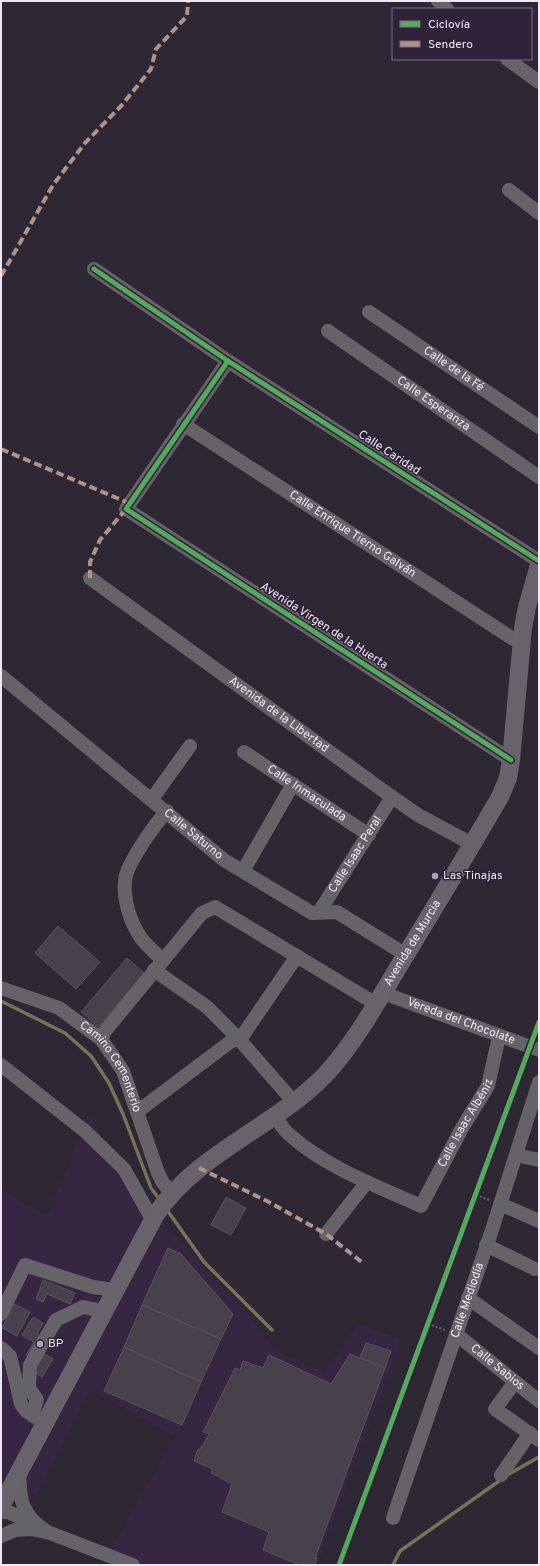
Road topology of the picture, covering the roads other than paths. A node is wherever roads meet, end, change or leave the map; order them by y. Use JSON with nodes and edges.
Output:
{"nodes":[{"id":1,"x":438,"y":1,"type":"edge"},
{"id":2,"x":446,"y":8,"type":"edge"},
{"id":3,"x":508,"y":60,"type":"edge"},
{"id":4,"x":539,"y":82,"type":"edge"},
{"id":5,"x":509,"y":190,"type":"dead end"},
{"id":6,"x":539,"y":213,"type":"edge"},
{"id":7,"x":94,"y":269,"type":"dead end"},
{"id":8,"x":369,"y":312,"type":"dead end"},
{"id":9,"x":328,"y":331,"type":"dead end"},
{"id":10,"x":228,"y":361,"type":"junction"},
{"id":11,"x":184,"y":424,"type":"junction"},
{"id":12,"x":539,"y":427,"type":"edge"},
{"id":13,"x":539,"y":477,"type":"edge"},
{"id":14,"x":539,"y":561,"type":"edge"},
{"id":15,"x":539,"y":565,"type":"edge"},
{"id":16,"x":90,"y":578,"type":"dead end"},
{"id":17,"x":521,"y":644,"type":"junction"},
{"id":18,"x":1,"y":676,"type":"edge"},
{"id":19,"x":190,"y":746,"type":"dead end"},
{"id":20,"x":244,"y":752,"type":"dead end"},
{"id":21,"x":511,"y":760,"type":"junction"},
{"id":22,"x":293,"y":784,"type":"junction"},
{"id":23,"x":392,"y":797,"type":"junction"},
{"id":24,"x":152,"y":799,"type":"junction"},
{"id":25,"x":166,"y":812,"type":"junction"},
{"id":26,"x":369,"y":835,"type":"junction"},
{"id":27,"x":472,"y":844,"type":"junction"},
{"id":28,"x":243,"y":871,"type":"junction"},
{"id":29,"x":319,"y":912,"type":"junction"},
{"id":30,"x":406,"y":955,"type":"junction"},
{"id":31,"x":296,"y":956,"type":"junction"},
{"id":32,"x":158,"y":965,"type":"junction"},
{"id":33,"x":1,"y":988,"type":"edge"},
{"id":34,"x":380,"y":998,"type":"junction"},
{"id":35,"x":499,"y":1036,"type":"junction"},
{"id":36,"x":238,"y":1038,"type":"junction"},
{"id":37,"x":101,"y":1039,"type":"junction"},
{"id":38,"x":539,"y":1050,"type":"edge"},
{"id":39,"x":1,"y":1065,"type":"edge"},
{"id":40,"x":539,"y":1082,"type":"edge"},
{"id":41,"x":293,"y":1101,"type":"junction"},
{"id":42,"x":136,"y":1112,"type":"junction"},
{"id":43,"x":274,"y":1115,"type":"junction"},
{"id":44,"x":516,"y":1155,"type":"junction"},
{"id":45,"x":539,"y":1160,"type":"edge"},
{"id":46,"x":367,"y":1182,"type":"junction"},
{"id":47,"x":170,"y":1195,"type":"junction"},
{"id":48,"x":500,"y":1204,"type":"junction"},
{"id":49,"x":154,"y":1216,"type":"junction"},
{"id":50,"x":539,"y":1221,"type":"edge"},
{"id":51,"x":326,"y":1234,"type":"dead end"},
{"id":52,"x":486,"y":1245,"type":"junction"},
{"id":53,"x":535,"y":1269,"type":"dead end"},
{"id":54,"x":114,"y":1290,"type":"junction"},
{"id":55,"x":468,"y":1298,"type":"junction"},
{"id":56,"x":103,"y":1311,"type":"junction"},
{"id":57,"x":1,"y":1314,"type":"edge"},
{"id":58,"x":456,"y":1334,"type":"junction"},
{"id":59,"x":1,"y":1348,"type":"edge"},
{"id":60,"x":539,"y":1348,"type":"edge"},
{"id":61,"x":515,"y":1382,"type":"junction"},
{"id":62,"x":539,"y":1401,"type":"edge"},
{"id":63,"x":38,"y":1420,"type":"junction"},
{"id":64,"x":534,"y":1437,"type":"edge"},
{"id":65,"x":19,"y":1470,"type":"junction"},
{"id":66,"x":501,"y":1475,"type":"dead end"},
{"id":67,"x":1,"y":1506,"type":"edge"},
{"id":68,"x":1,"y":1513,"type":"edge"},
{"id":69,"x":393,"y":1518,"type":"dead end"},
{"id":70,"x":33,"y":1526,"type":"junction"},
{"id":71,"x":1,"y":1536,"type":"edge"},
{"id":72,"x":133,"y":1565,"type":"edge"}],
"edges":[{"from":1,"to":2,"type":"street"},
{"from":3,"to":4,"type":"street"},
{"from":5,"to":6,"type":"street"},
{"from":7,"to":10,"type":"street","name":"Calle Caridad"},
{"from":8,"to":12,"type":"street","name":"Calle de la Fé"},
{"from":9,"to":13,"type":"street","name":"Calle Esperanza"},
{"from":10,"to":11,"type":"street"},
{"from":10,"to":14,"type":"street","name":"Calle Caridad"},
{"from":11,"to":17,"type":"street","name":"Calle Enrique Tierno Galván"},
{"from":11,"to":21,"type":"street","name":"Avenida Virgen de la Huerta"},
{"from":15,"to":17,"type":"main road","name":"Avenida de Murcia"},
{"from":16,"to":23,"type":"street","name":"Avenida de la Libertad"},
{"from":17,"to":21,"type":"main road","name":"Avenida de Murcia"},
{"from":18,"to":24,"type":"street","name":"Calle Saturno"},
{"from":19,"to":24,"type":"street"},
{"from":20,"to":22,"type":"street","name":"Calle Inmaculada"},
{"from":21,"to":27,"type":"main road","name":"Avenida de Murcia"},
{"from":22,"to":26,"type":"street","name":"Calle Inmaculada"},
{"from":22,"to":28,"type":"street"},
{"from":23,"to":26,"type":"street","name":"Calle Isaac Peral"},
{"from":23,"to":27,"type":"street","name":"Avenida de la Libertad"},
{"from":24,"to":25,"type":"street","name":"Calle Saturno"},
{"from":25,"to":28,"type":"street","name":"Calle Saturno"},
{"from":25,"to":32,"type":"street"},
{"from":26,"to":29,"type":"street","name":"Calle Isaac Peral"},
{"from":27,"to":30,"type":"main road","name":"Avenida de Murcia"},
{"from":28,"to":29,"type":"street","name":"Calle Saturno"},
{"from":29,"to":30,"type":"street","name":"Calle Saturno"},
{"from":30,"to":34,"type":"main road","name":"Avenida de Murcia"},
{"from":31,"to":32,"type":"street","name":"Vereda del Chocolate"},
{"from":31,"to":34,"type":"street","name":"Vereda del Chocolate"},
{"from":31,"to":36,"type":"street"},
{"from":32,"to":36,"type":"street"},
{"from":32,"to":37,"type":"street"},
{"from":33,"to":37,"type":"street","name":"Camino Cementerio"},
{"from":34,"to":35,"type":"street","name":"Vereda del Chocolate"},
{"from":34,"to":41,"type":"main road","name":"Avenida de Murcia"},
{"from":35,"to":38,"type":"street","name":"Vereda del Chocolate"},
{"from":35,"to":46,"type":"street","name":"Calle Isaac Albéniz"},
{"from":36,"to":41,"type":"street"},
{"from":36,"to":42,"type":"street"},
{"from":37,"to":42,"type":"street","name":"Camino Cementerio"},
{"from":39,"to":49,"type":"street"},
{"from":40,"to":44,"type":"street","name":"Calle Mediodía"},
{"from":41,"to":43,"type":"main road","name":"Avenida de Murcia"},
{"from":42,"to":47,"type":"street","name":"Camino Cementerio"},
{"from":43,"to":46,"type":"street"},
{"from":43,"to":47,"type":"main road","name":"Avenida de Murcia"},
{"from":44,"to":45,"type":"street"},
{"from":44,"to":48,"type":"street","name":"Calle Mediodía"},
{"from":46,"to":51,"type":"street"},
{"from":47,"to":49,"type":"main road","name":"Avenida de Murcia"},
{"from":48,"to":50,"type":"street"},
{"from":48,"to":52,"type":"street","name":"Calle Mediodía"},
{"from":49,"to":54,"type":"main road","name":"Avenida de Murcia"},
{"from":52,"to":53,"type":"street"},
{"from":52,"to":55,"type":"street","name":"Calle Mediodía"},
{"from":54,"to":56,"type":"main road","name":"Avenida de Murcia"},
{"from":54,"to":57,"type":"street"},
{"from":55,"to":58,"type":"street","name":"Calle Mediodía"},
{"from":55,"to":60,"type":"street"},
{"from":56,"to":63,"type":"main road","name":"Avenida de Murcia"},
{"from":56,"to":63,"type":"street"},
{"from":58,"to":61,"type":"street","name":"Calle Sabios"},
{"from":58,"to":69,"type":"street","name":"Calle Mediodía"},
{"from":59,"to":63,"type":"street"},
{"from":61,"to":62,"type":"street","name":"Calle Sabios"},
{"from":61,"to":64,"type":"street"},
{"from":63,"to":65,"type":"main road","name":"Avenida de Murcia"},
{"from":64,"to":66,"type":"street"},
{"from":65,"to":67,"type":"main road","name":"Avenida de Murcia"},
{"from":65,"to":70,"type":"street"},
{"from":68,"to":70,"type":"street"},
{"from":70,"to":71,"type":"street"},
{"from":70,"to":72,"type":"street"}]}
